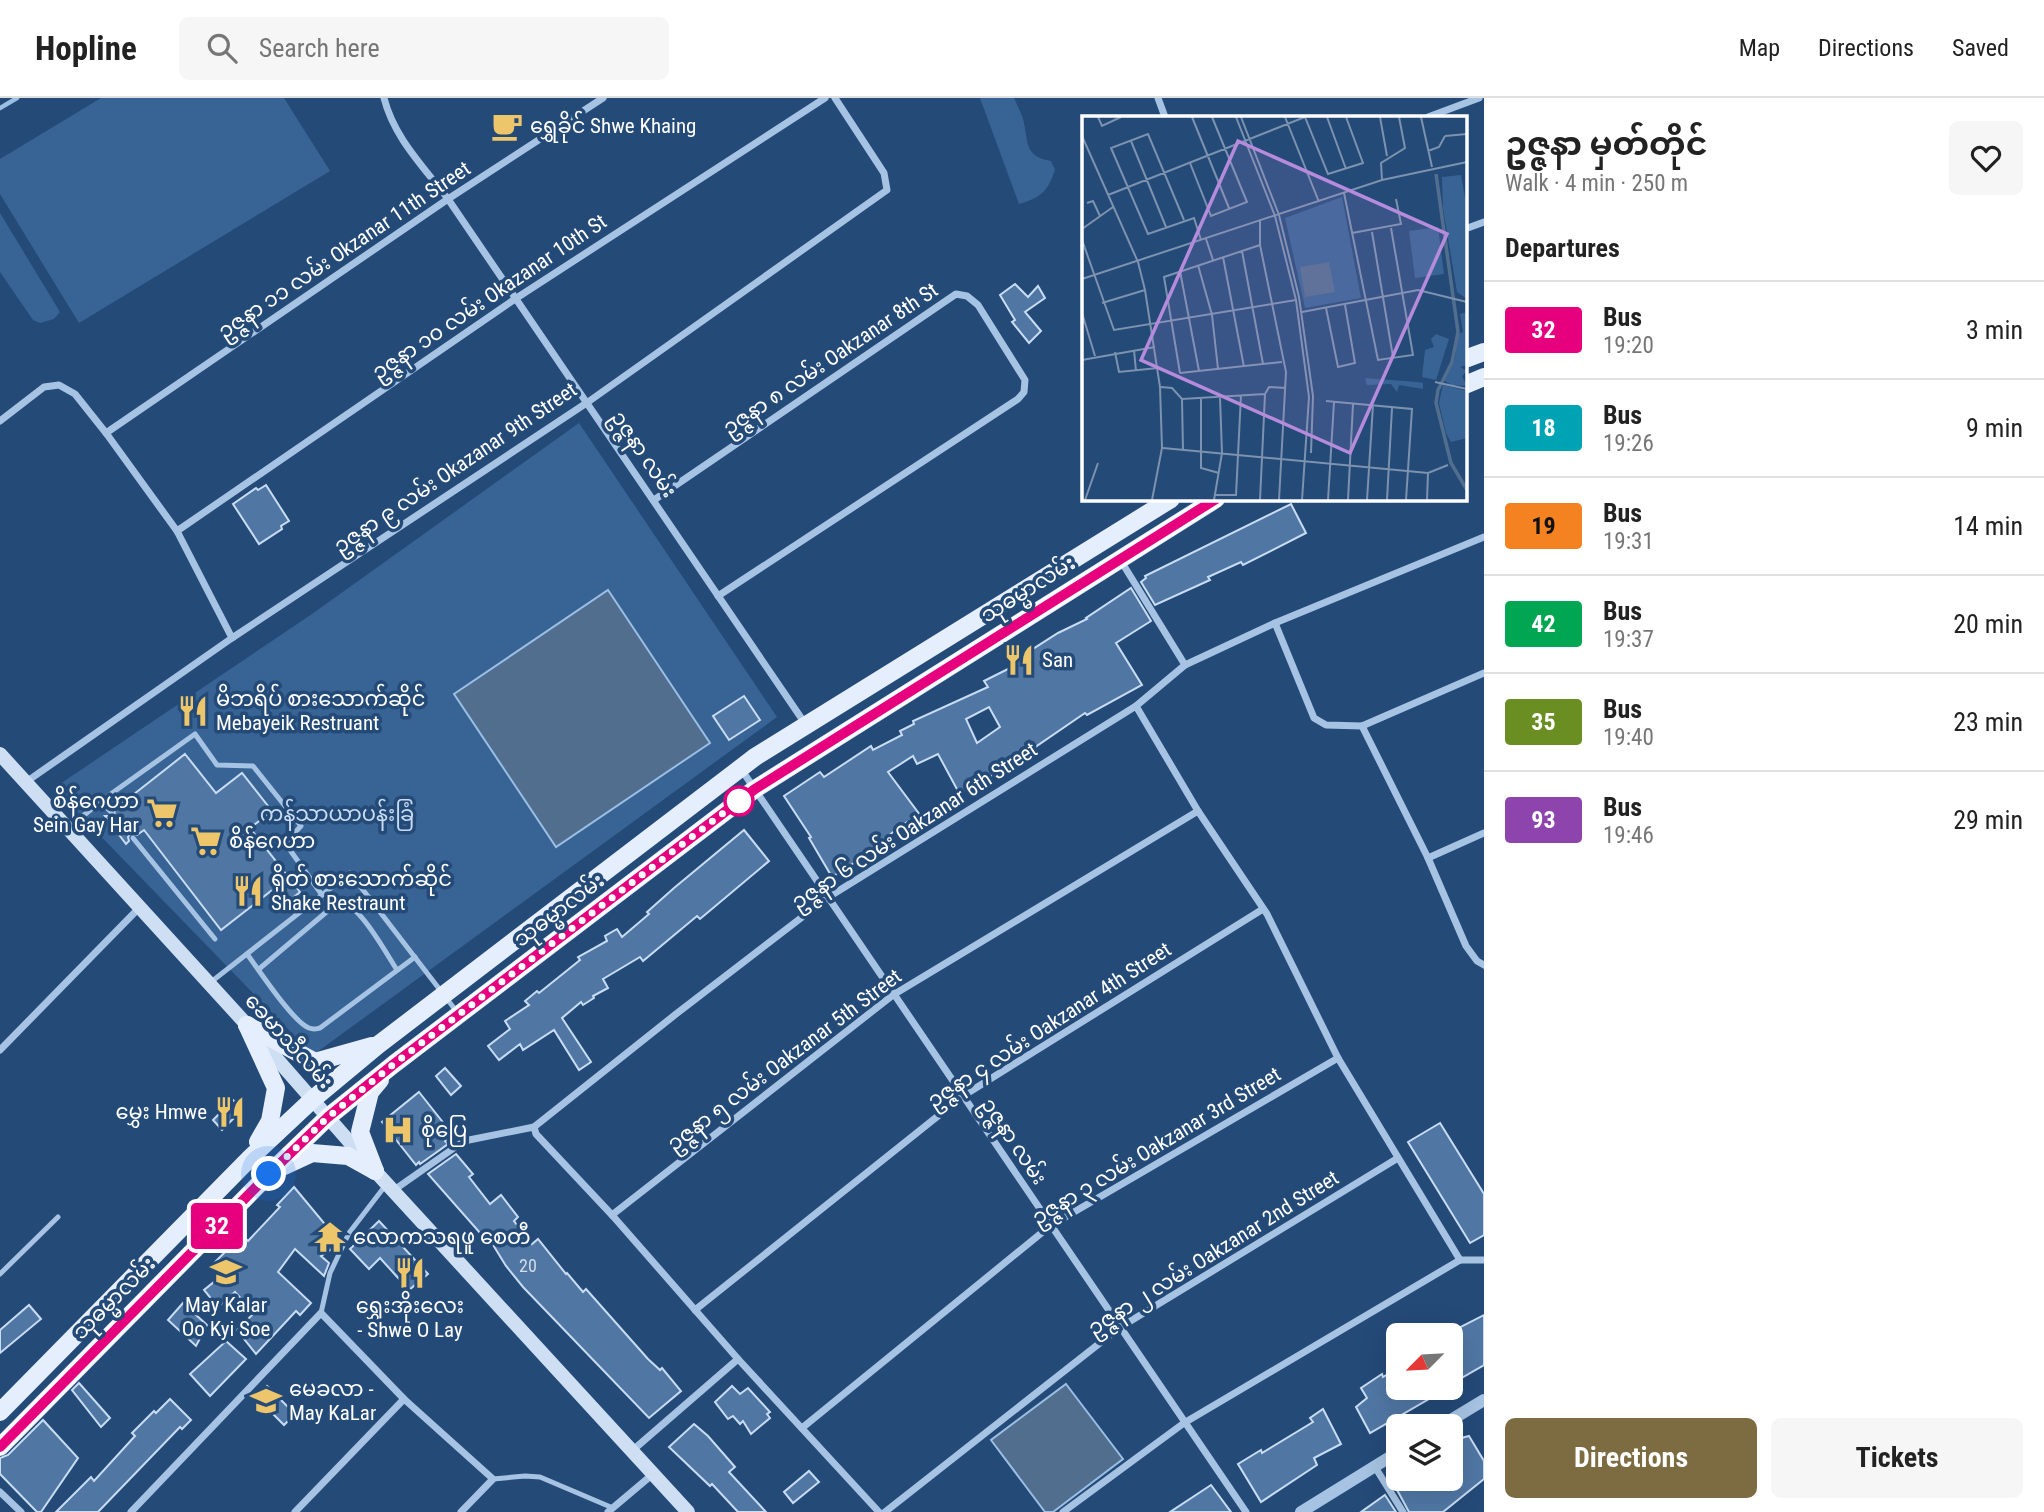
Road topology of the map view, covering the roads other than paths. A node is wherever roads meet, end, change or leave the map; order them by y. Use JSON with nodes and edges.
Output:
{"nodes":[{"id":1,"x":384,"y":98,"type":"edge"},
{"id":2,"x":603,"y":98,"type":"edge"},
{"id":3,"x":825,"y":98,"type":"edge"},
{"id":4,"x":835,"y":98,"type":"edge"},
{"id":5,"x":1158,"y":98,"type":"edge"},
{"id":6,"x":1479,"y":98,"type":"edge"},
{"id":7,"x":1165,"y":116,"type":"edge"},
{"id":8,"x":1431,"y":116,"type":"edge"},
{"id":9,"x":448,"y":199,"type":"junction"},
{"id":10,"x":1484,"y":222,"type":"edge"},
{"id":11,"x":1466,"y":229,"type":"edge"},
{"id":12,"x":515,"y":299,"type":"junction"},
{"id":13,"x":1484,"y":352,"type":"edge"},
{"id":14,"x":1466,"y":359,"type":"edge"},
{"id":15,"x":1484,"y":377,"type":"edge"},
{"id":16,"x":1466,"y":385,"type":"edge"},
{"id":17,"x":588,"y":402,"type":"junction"},
{"id":18,"x":0,"y":422,"type":"edge"},
{"id":19,"x":106,"y":433,"type":"junction"},
{"id":20,"x":654,"y":500,"type":"junction"},
{"id":21,"x":1169,"y":500,"type":"edge"},
{"id":22,"x":1214,"y":500,"type":"edge"},
{"id":23,"x":177,"y":531,"type":"junction"},
{"id":24,"x":1484,"y":537,"type":"edge"},
{"id":25,"x":1120,"y":558,"type":"junction"},
{"id":26,"x":718,"y":596,"type":"junction"},
{"id":27,"x":1275,"y":623,"type":"junction"},
{"id":28,"x":233,"y":638,"type":"junction"},
{"id":29,"x":1185,"y":665,"type":"junction"},
{"id":30,"x":1484,"y":673,"type":"edge"},
{"id":31,"x":1136,"y":706,"type":"junction"},
{"id":32,"x":806,"y":726,"type":"junction"},
{"id":33,"x":1362,"y":726,"type":"junction"},
{"id":34,"x":0,"y":754,"type":"edge"},
{"id":35,"x":740,"y":768,"type":"junction"},
{"id":36,"x":26,"y":782,"type":"junction"},
{"id":37,"x":755,"y":789,"type":"junction"},
{"id":38,"x":101,"y":801,"type":"junction"},
{"id":39,"x":1198,"y":811,"type":"junction"},
{"id":40,"x":111,"y":812,"type":"dead end"},
{"id":41,"x":68,"y":829,"type":"junction"},
{"id":42,"x":1484,"y":833,"type":"edge"},
{"id":43,"x":133,"y":838,"type":"dead end"},
{"id":44,"x":1428,"y":858,"type":"junction"},
{"id":45,"x":322,"y":895,"type":"junction"},
{"id":46,"x":827,"y":898,"type":"junction"},
{"id":47,"x":140,"y":907,"type":"junction"},
{"id":48,"x":1264,"y":909,"type":"junction"},
{"id":49,"x":215,"y":939,"type":"dead end"},
{"id":50,"x":247,"y":954,"type":"junction"},
{"id":51,"x":415,"y":957,"type":"junction"},
{"id":52,"x":1484,"y":965,"type":"edge"},
{"id":53,"x":259,"y":969,"type":"junction"},
{"id":54,"x":397,"y":970,"type":"junction"},
{"id":55,"x":209,"y":984,"type":"junction"},
{"id":56,"x":444,"y":995,"type":"junction"},
{"id":57,"x":893,"y":995,"type":"junction"},
{"id":58,"x":458,"y":1014,"type":"junction"},
{"id":59,"x":247,"y":1025,"type":"junction"},
{"id":60,"x":378,"y":1045,"type":"junction"},
{"id":61,"x":0,"y":1050,"type":"edge"},
{"id":62,"x":1338,"y":1058,"type":"junction"},
{"id":63,"x":394,"y":1064,"type":"junction"},
{"id":64,"x":962,"y":1097,"type":"junction"},
{"id":65,"x":313,"y":1099,"type":"junction"},
{"id":66,"x":328,"y":1117,"type":"junction"},
{"id":67,"x":534,"y":1128,"type":"junction"},
{"id":68,"x":250,"y":1158,"type":"junction"},
{"id":69,"x":1398,"y":1158,"type":"junction"},
{"id":70,"x":269,"y":1174,"type":"junction"},
{"id":71,"x":385,"y":1182,"type":"junction"},
{"id":72,"x":612,"y":1215,"type":"junction"},
{"id":73,"x":58,"y":1217,"type":"dead end"},
{"id":74,"x":1050,"y":1226,"type":"junction"},
{"id":75,"x":1460,"y":1260,"type":"junction"},
{"id":76,"x":1484,"y":1260,"type":"edge"},
{"id":77,"x":0,"y":1274,"type":"edge"},
{"id":78,"x":695,"y":1310,"type":"junction"},
{"id":79,"x":321,"y":1313,"type":"junction"},
{"id":80,"x":1119,"y":1328,"type":"junction"},
{"id":81,"x":738,"y":1359,"type":"junction"},
{"id":82,"x":404,"y":1399,"type":"junction"},
{"id":83,"x":1484,"y":1400,"type":"edge"},
{"id":84,"x":0,"y":1412,"type":"edge"},
{"id":85,"x":1461,"y":1414,"type":"edge"},
{"id":86,"x":1184,"y":1423,"type":"junction"},
{"id":87,"x":802,"y":1428,"type":"junction"},
{"id":88,"x":0,"y":1447,"type":"edge"},
{"id":89,"x":633,"y":1450,"type":"junction"},
{"id":90,"x":1386,"y":1460,"type":"edge"},
{"id":91,"x":1375,"y":1467,"type":"junction"},
{"id":92,"x":653,"y":1474,"type":"junction"},
{"id":93,"x":493,"y":1479,"type":"junction"},
{"id":94,"x":0,"y":1492,"type":"edge"},
{"id":95,"x":610,"y":1510,"type":"edge"},
{"id":96,"x":21,"y":1512,"type":"edge"},
{"id":97,"x":131,"y":1512,"type":"edge"},
{"id":98,"x":295,"y":1512,"type":"edge"},
{"id":99,"x":461,"y":1512,"type":"edge"},
{"id":100,"x":688,"y":1512,"type":"edge"},
{"id":101,"x":878,"y":1512,"type":"edge"},
{"id":102,"x":885,"y":1512,"type":"edge"},
{"id":103,"x":1063,"y":1512,"type":"edge"},
{"id":104,"x":1246,"y":1512,"type":"edge"},
{"id":105,"x":1301,"y":1512,"type":"edge"},
{"id":106,"x":1403,"y":1512,"type":"edge"}],
"edges":[{"from":1,"to":9,"type":"street","name":"ဥဇ္ဇနာ လမ်း"},
{"from":2,"to":9,"type":"street","name":"ဥဇ္ဇနာ ၁၁ လမ်း Okzanar 11th Street"},
{"from":3,"to":12,"type":"street","name":"ဥဇ္ဇနာ ၁၀ လမ်း Okazanar 10th St"},
{"from":4,"to":17,"type":"street","name":"ဥဇ္ဇနာ ၉ လမ်း Okazanar 9th Street"},
{"from":5,"to":7,"type":"street"},
{"from":6,"to":8,"type":"street"},
{"from":9,"to":12,"type":"street","name":"ဥဇ္ဇနာ လမ်း"},
{"from":9,"to":19,"type":"street","name":"ဥဇ္ဇနာ ၁၁ လမ်း Okzanar 11th Street"},
{"from":10,"to":11,"type":"street"},
{"from":12,"to":17,"type":"street","name":"ဥဇ္ဇနာ လမ်း"},
{"from":12,"to":23,"type":"street","name":"ဥဇ္ဇနာ ၁၀ လမ်း Okazanar 10th St"},
{"from":13,"to":14,"type":"main road"},
{"from":15,"to":16,"type":"main road"},
{"from":17,"to":20,"type":"street","name":"ဥဇ္ဇနာ လမ်း"},
{"from":17,"to":28,"type":"street","name":"ဥဇ္ဇနာ ၉ လမ်း Okazanar 9th Street"},
{"from":18,"to":19,"type":"street"},
{"from":19,"to":23,"type":"street"},
{"from":20,"to":26,"type":"street","name":"ဥဇ္ဇနာ လမ်း"},
{"from":20,"to":26,"type":"street","name":"ဥဇ္ဇနာ ၈ လမ်း Oakzanar 8th St"},
{"from":21,"to":32,"type":"main road","name":"သုဓမ္မာလမ်း"},
{"from":22,"to":25,"type":"main road","name":"သုဓမ္မာလမ်း"},
{"from":23,"to":28,"type":"street"},
{"from":24,"to":27,"type":"street","name":"ဥဇ္ဇနာ ၆ လမ်း Oakzanar 6th Street"},
{"from":25,"to":29,"type":"street"},
{"from":25,"to":37,"type":"main road","name":"သုဓမ္မာလမ်း"},
{"from":26,"to":32,"type":"street","name":"ဥဇ္ဇနာ လမ်း"},
{"from":27,"to":29,"type":"street","name":"ဥဇ္ဇနာ ၆ လမ်း Oakzanar 6th Street"},
{"from":27,"to":33,"type":"street"},
{"from":28,"to":36,"type":"street","name":"ဥဇ္ဇနာ ၉ လမ်း Okazanar 9th Street"},
{"from":29,"to":31,"type":"street","name":"ဥဇ္ဇနာ ၆ လမ်း Oakzanar 6th Street"},
{"from":30,"to":33,"type":"street"},
{"from":31,"to":39,"type":"street"},
{"from":31,"to":46,"type":"street","name":"ဥဇ္ဇနာ ၆ လမ်း Oakzanar 6th Street"},
{"from":32,"to":35,"type":"main road","name":"သုဓမ္မာလမ်း"},
{"from":33,"to":44,"type":"street"},
{"from":34,"to":36,"type":"main road","name":"ခေမာသီလမ်း"},
{"from":35,"to":37,"type":"street","name":"ဥဇ္ဇနာ လမ်း"},
{"from":35,"to":56,"type":"main road","name":"သုဓမ္မာလမ်း"},
{"from":36,"to":41,"type":"main road","name":"ခေမာသီလမ်း"},
{"from":37,"to":46,"type":"street","name":"ဥဇ္ဇနာ လမ်း"},
{"from":37,"to":58,"type":"main road","name":"သုဓမ္မာလမ်း"},
{"from":38,"to":40,"type":"lane"},
{"from":38,"to":41,"type":"lane"},
{"from":38,"to":45,"type":"lane"},
{"from":39,"to":48,"type":"street"},
{"from":39,"to":57,"type":"street","name":"ဥဇ္ဇနာ ၅ လမ်း Oakzanar 5th Street"},
{"from":41,"to":47,"type":"main road","name":"ခေမာသီလမ်း"},
{"from":42,"to":44,"type":"street"},
{"from":43,"to":49,"type":"lane"},
{"from":44,"to":52,"type":"street"},
{"from":45,"to":50,"type":"lane"},
{"from":45,"to":51,"type":"lane"},
{"from":46,"to":57,"type":"street","name":"ဥဇ္ဇနာ လမ်း"},
{"from":46,"to":67,"type":"street","name":"ဥဇ္ဇနာ ၆ လမ်း Oakzanar 6th Street"},
{"from":47,"to":55,"type":"main road","name":"ခေမာသီလမ်း"},
{"from":47,"to":61,"type":"street"},
{"from":48,"to":62,"type":"street"},
{"from":48,"to":64,"type":"street","name":"ဥဇ္ဇနာ ၄ လမ်း Oakzanar 4th Street"},
{"from":50,"to":53,"type":"lane"},
{"from":50,"to":55,"type":"lane"},
{"from":51,"to":54,"type":"lane"},
{"from":51,"to":56,"type":"lane"},
{"from":53,"to":54,"type":"lane"},
{"from":53,"to":54,"type":"lane"},
{"from":55,"to":59,"type":"main road","name":"ခေမာသီလမ်း"},
{"from":56,"to":58,"type":"lane"},
{"from":56,"to":60,"type":"main road","name":"သုဓမ္မာလမ်း"},
{"from":57,"to":64,"type":"street","name":"ဥဇ္ဇနာ လမ်း"},
{"from":57,"to":72,"type":"street","name":"ဥဇ္ဇနာ ၅ လမ်း Oakzanar 5th Street"},
{"from":58,"to":63,"type":"main road","name":"သုဓမ္မာလမ်း"},
{"from":59,"to":60,"type":"main road"},
{"from":59,"to":65,"type":"main road","name":"ခေမာသီလမ်း"},
{"from":59,"to":68,"type":"main road"},
{"from":60,"to":65,"type":"main road","name":"သုဓမ္မာလမ်း"},
{"from":62,"to":69,"type":"street"},
{"from":62,"to":74,"type":"street","name":"ဥဇ္ဇနာ ၃ လမ်း Oakzanar 3rd Street"},
{"from":63,"to":66,"type":"main road","name":"သုဓမ္မာလမ်း"},
{"from":63,"to":71,"type":"main road"},
{"from":64,"to":74,"type":"street","name":"ဥဇ္ဇနာ လမ်း"},
{"from":64,"to":78,"type":"street","name":"ဥဇ္ဇနာ ၄ လမ်း Oakzanar 4th Street"},
{"from":65,"to":66,"type":"main road","name":"ခေမာသီလမ်း"},
{"from":65,"to":68,"type":"main road","name":"သုဓမ္မာလမ်း"},
{"from":66,"to":70,"type":"main road","name":"သုဓမ္မာလမ်း"},
{"from":66,"to":71,"type":"main road","name":"ခေမာသီလမ်း"},
{"from":67,"to":71,"type":"street"},
{"from":67,"to":72,"type":"street"},
{"from":68,"to":84,"type":"main road","name":"သုဓမ္မာလမ်း"},
{"from":69,"to":75,"type":"street"},
{"from":69,"to":80,"type":"street","name":"ဥဇ္ဇနာ ၂ လမ်း Oakzanar 2nd Street"},
{"from":70,"to":71,"type":"main road"},
{"from":70,"to":88,"type":"main road","name":"သုဓမ္မာလမ်း"},
{"from":71,"to":79,"type":"lane"},
{"from":71,"to":89,"type":"main road","name":"ခေမာသီလမ်း"},
{"from":72,"to":78,"type":"street"},
{"from":73,"to":77,"type":"lane"},
{"from":74,"to":80,"type":"street","name":"ဥဇ္ဇနာ လမ်း"},
{"from":74,"to":87,"type":"street","name":"ဥဇ္ဇနာ ၃ လမ်း Oakzanar 3rd Street"},
{"from":75,"to":76,"type":"street"},
{"from":75,"to":86,"type":"street"},
{"from":78,"to":81,"type":"street"},
{"from":79,"to":82,"type":"street"},
{"from":79,"to":97,"type":"street"},
{"from":80,"to":86,"type":"street","name":"ဥဇ္ဇနာ လမ်း"},
{"from":80,"to":102,"type":"street","name":"ဥဇ္ဇနာ ၂ လမ်း Oakzanar 2nd Street"},
{"from":81,"to":87,"type":"street"},
{"from":81,"to":89,"type":"street"},
{"from":82,"to":93,"type":"street"},
{"from":82,"to":98,"type":"street"},
{"from":83,"to":85,"type":"street"},
{"from":86,"to":103,"type":"street"},
{"from":86,"to":104,"type":"street","name":"ဥဇ္ဇနာ လမ်း"},
{"from":87,"to":101,"type":"street"},
{"from":89,"to":92,"type":"main road","name":"ခေမာသီလမ်း"},
{"from":90,"to":91,"type":"street"},
{"from":91,"to":105,"type":"street"},
{"from":91,"to":106,"type":"street"},
{"from":92,"to":95,"type":"street"},
{"from":92,"to":100,"type":"main road","name":"ခေမာသီလမ်း"},
{"from":93,"to":95,"type":"lane"},
{"from":93,"to":99,"type":"street"},
{"from":94,"to":96,"type":"street"}]}
